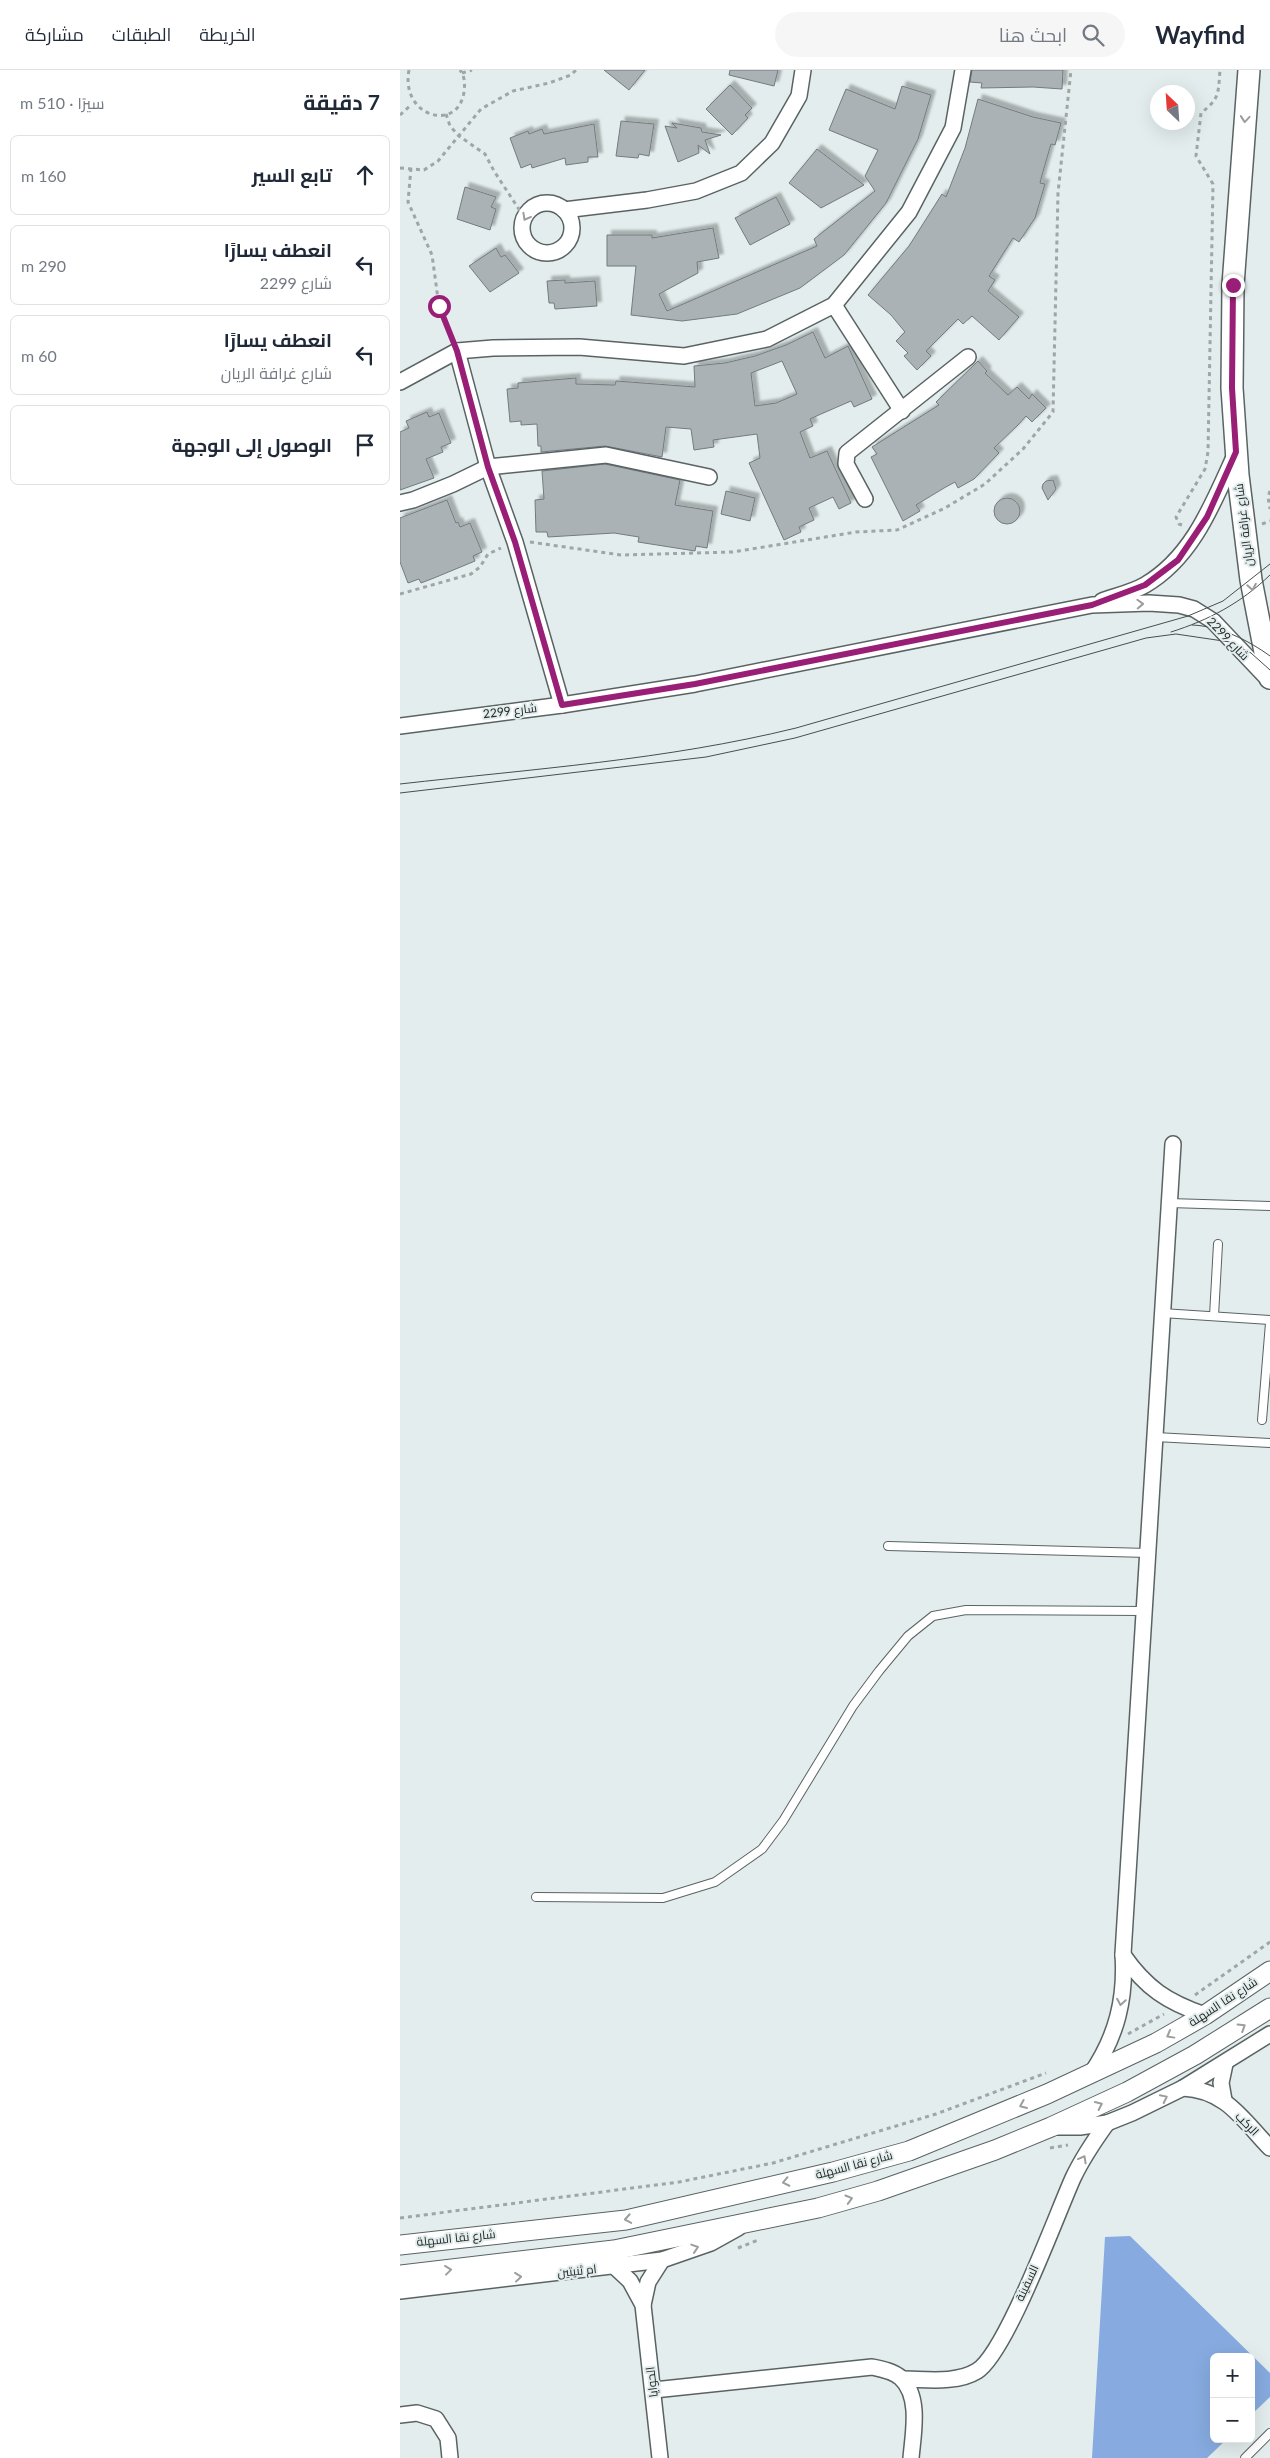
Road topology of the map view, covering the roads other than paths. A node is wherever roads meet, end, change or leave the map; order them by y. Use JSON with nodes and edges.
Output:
{"nodes":[{"id":1,"x":803,"y":70,"type":"edge"},
{"id":2,"x":963,"y":70,"type":"edge"},
{"id":3,"x":1250,"y":70,"type":"edge"},
{"id":4,"x":595,"y":206,"type":"junction"},
{"id":5,"x":564,"y":210,"type":"junction"},
{"id":6,"x":572,"y":224,"type":"junction"},
{"id":7,"x":834,"y":304,"type":"junction"},
{"id":8,"x":457,"y":351,"type":"junction"},
{"id":9,"x":968,"y":357,"type":"dead end"},
{"id":10,"x":400,"y":382,"type":"edge"},
{"id":11,"x":902,"y":411,"type":"junction"},
{"id":12,"x":1236,"y":452,"type":"junction"},
{"id":13,"x":488,"y":467,"type":"junction"},
{"id":14,"x":709,"y":478,"type":"dead end"},
{"id":15,"x":865,"y":499,"type":"dead end"},
{"id":16,"x":400,"y":503,"type":"edge"},
{"id":17,"x":1092,"y":605,"type":"junction"},
{"id":18,"x":1270,"y":679,"type":"edge"},
{"id":19,"x":562,"y":705,"type":"junction"},
{"id":20,"x":400,"y":726,"type":"edge"},
{"id":21,"x":1173,"y":1144,"type":"dead end"},
{"id":22,"x":1169,"y":1203,"type":"junction"},
{"id":23,"x":1270,"y":1206,"type":"edge"},
{"id":24,"x":1218,"y":1244,"type":"dead end"},
{"id":25,"x":1162,"y":1313,"type":"junction"},
{"id":26,"x":1214,"y":1316,"type":"junction"},
{"id":27,"x":1270,"y":1321,"type":"edge"},
{"id":28,"x":1262,"y":1420,"type":"dead end"},
{"id":29,"x":1155,"y":1437,"type":"junction"},
{"id":30,"x":1270,"y":1444,"type":"edge"},
{"id":31,"x":888,"y":1546,"type":"dead end"},
{"id":32,"x":1148,"y":1553,"type":"junction"},
{"id":33,"x":1144,"y":1611,"type":"junction"},
{"id":34,"x":536,"y":1896,"type":"dead end"},
{"id":35,"x":1123,"y":1954,"type":"junction"},
{"id":36,"x":1270,"y":1971,"type":"edge"},
{"id":37,"x":1270,"y":2008,"type":"edge"},
{"id":38,"x":1205,"y":2015,"type":"junction"},
{"id":39,"x":1270,"y":2034,"type":"edge"},
{"id":40,"x":1225,"y":2064,"type":"junction"},
{"id":41,"x":1092,"y":2074,"type":"junction"},
{"id":42,"x":1183,"y":2088,"type":"junction"},
{"id":43,"x":1224,"y":2100,"type":"junction"},
{"id":44,"x":1107,"y":2123,"type":"junction"},
{"id":45,"x":1051,"y":2127,"type":"junction"},
{"id":46,"x":1270,"y":2148,"type":"edge"},
{"id":47,"x":747,"y":2223,"type":"junction"},
{"id":48,"x":400,"y":2245,"type":"edge"},
{"id":49,"x":662,"y":2260,"type":"junction"},
{"id":50,"x":614,"y":2266,"type":"junction"},
{"id":51,"x":400,"y":2275,"type":"edge"},
{"id":52,"x":400,"y":2291,"type":"edge"},
{"id":53,"x":642,"y":2305,"type":"junction"},
{"id":54,"x":902,"y":2379,"type":"junction"},
{"id":55,"x":654,"y":2390,"type":"junction"},
{"id":56,"x":400,"y":2415,"type":"edge"},
{"id":57,"x":1270,"y":2433,"type":"edge"},
{"id":58,"x":450,"y":2458,"type":"edge"},
{"id":59,"x":660,"y":2458,"type":"edge"},
{"id":60,"x":911,"y":2458,"type":"edge"},
{"id":61,"x":1245,"y":2458,"type":"edge"}],
"edges":[{"from":1,"to":4,"type":"street"},
{"from":2,"to":7,"type":"street"},
{"from":3,"to":12,"type":"main road","name":"شارع غرافة الريان","one_way":true},
{"from":4,"to":5,"type":"street"},
{"from":4,"to":6,"type":"street"},
{"from":5,"to":6,"type":"street"},
{"from":5,"to":6,"type":"street","one_way":true},
{"from":7,"to":8,"type":"street"},
{"from":7,"to":11,"type":"street"},
{"from":8,"to":10,"type":"street"},
{"from":8,"to":13,"type":"street"},
{"from":9,"to":11,"type":"street"},
{"from":11,"to":15,"type":"street"},
{"from":12,"to":17,"type":"street","name":"شارع 2299"},
{"from":12,"to":18,"type":"main road","name":"شارع غرافة الريان","one_way":true},
{"from":13,"to":14,"type":"street"},
{"from":13,"to":16,"type":"street"},
{"from":13,"to":19,"type":"street"},
{"from":17,"to":18,"type":"street","name":"شارع 2299","one_way":true},
{"from":17,"to":19,"type":"street","name":"شارع 2299"},
{"from":19,"to":20,"type":"street","name":"شارع 2299"},
{"from":21,"to":22,"type":"street"},
{"from":22,"to":23,"type":"lane"},
{"from":22,"to":25,"type":"street"},
{"from":24,"to":26,"type":"lane"},
{"from":25,"to":26,"type":"lane"},
{"from":25,"to":29,"type":"street"},
{"from":26,"to":27,"type":"lane"},
{"from":27,"to":28,"type":"lane"},
{"from":29,"to":30,"type":"lane"},
{"from":29,"to":32,"type":"street"},
{"from":31,"to":32,"type":"lane"},
{"from":32,"to":33,"type":"street"},
{"from":33,"to":34,"type":"lane"},
{"from":33,"to":35,"type":"street"},
{"from":35,"to":38,"type":"street"},
{"from":35,"to":41,"type":"street","one_way":true},
{"from":36,"to":38,"type":"street","name":"شارع نقا السهلة"},
{"from":45,"to":37,"type":"street","one_way":true},
{"from":38,"to":41,"type":"street","name":"شارع نقا السهلة","one_way":true},
{"from":39,"to":40,"type":"street"},
{"from":40,"to":42,"type":"street"},
{"from":40,"to":43,"type":"street"},
{"from":41,"to":48,"type":"street","name":"شارع نقا السهلة","one_way":true},
{"from":42,"to":43,"type":"street","name":"الركب"},
{"from":44,"to":42,"type":"street","one_way":true},
{"from":43,"to":46,"type":"street","name":"الركب"},
{"from":44,"to":45,"type":"street"},
{"from":54,"to":44,"type":"street","name":"السفينة","one_way":true},
{"from":47,"to":45,"type":"street","one_way":true},
{"from":49,"to":47,"type":"street","name":"ام ثنيتين","one_way":true},
{"from":51,"to":47,"type":"street","one_way":true},
{"from":49,"to":50,"type":"street","name":"ام ثنيتين"},
{"from":49,"to":53,"type":"street","name":"الحوايا"},
{"from":52,"to":50,"type":"street","name":"ام ثنيتين","one_way":true},
{"from":50,"to":53,"type":"street","name":"الحوايا"},
{"from":53,"to":55,"type":"street","name":"الحوايا"},
{"from":54,"to":55,"type":"street","name":"السفينة"},
{"from":54,"to":60,"type":"street"},
{"from":55,"to":59,"type":"street","name":"الحوايا"},
{"from":56,"to":58,"type":"street"},
{"from":57,"to":61,"type":"lane"}]}
